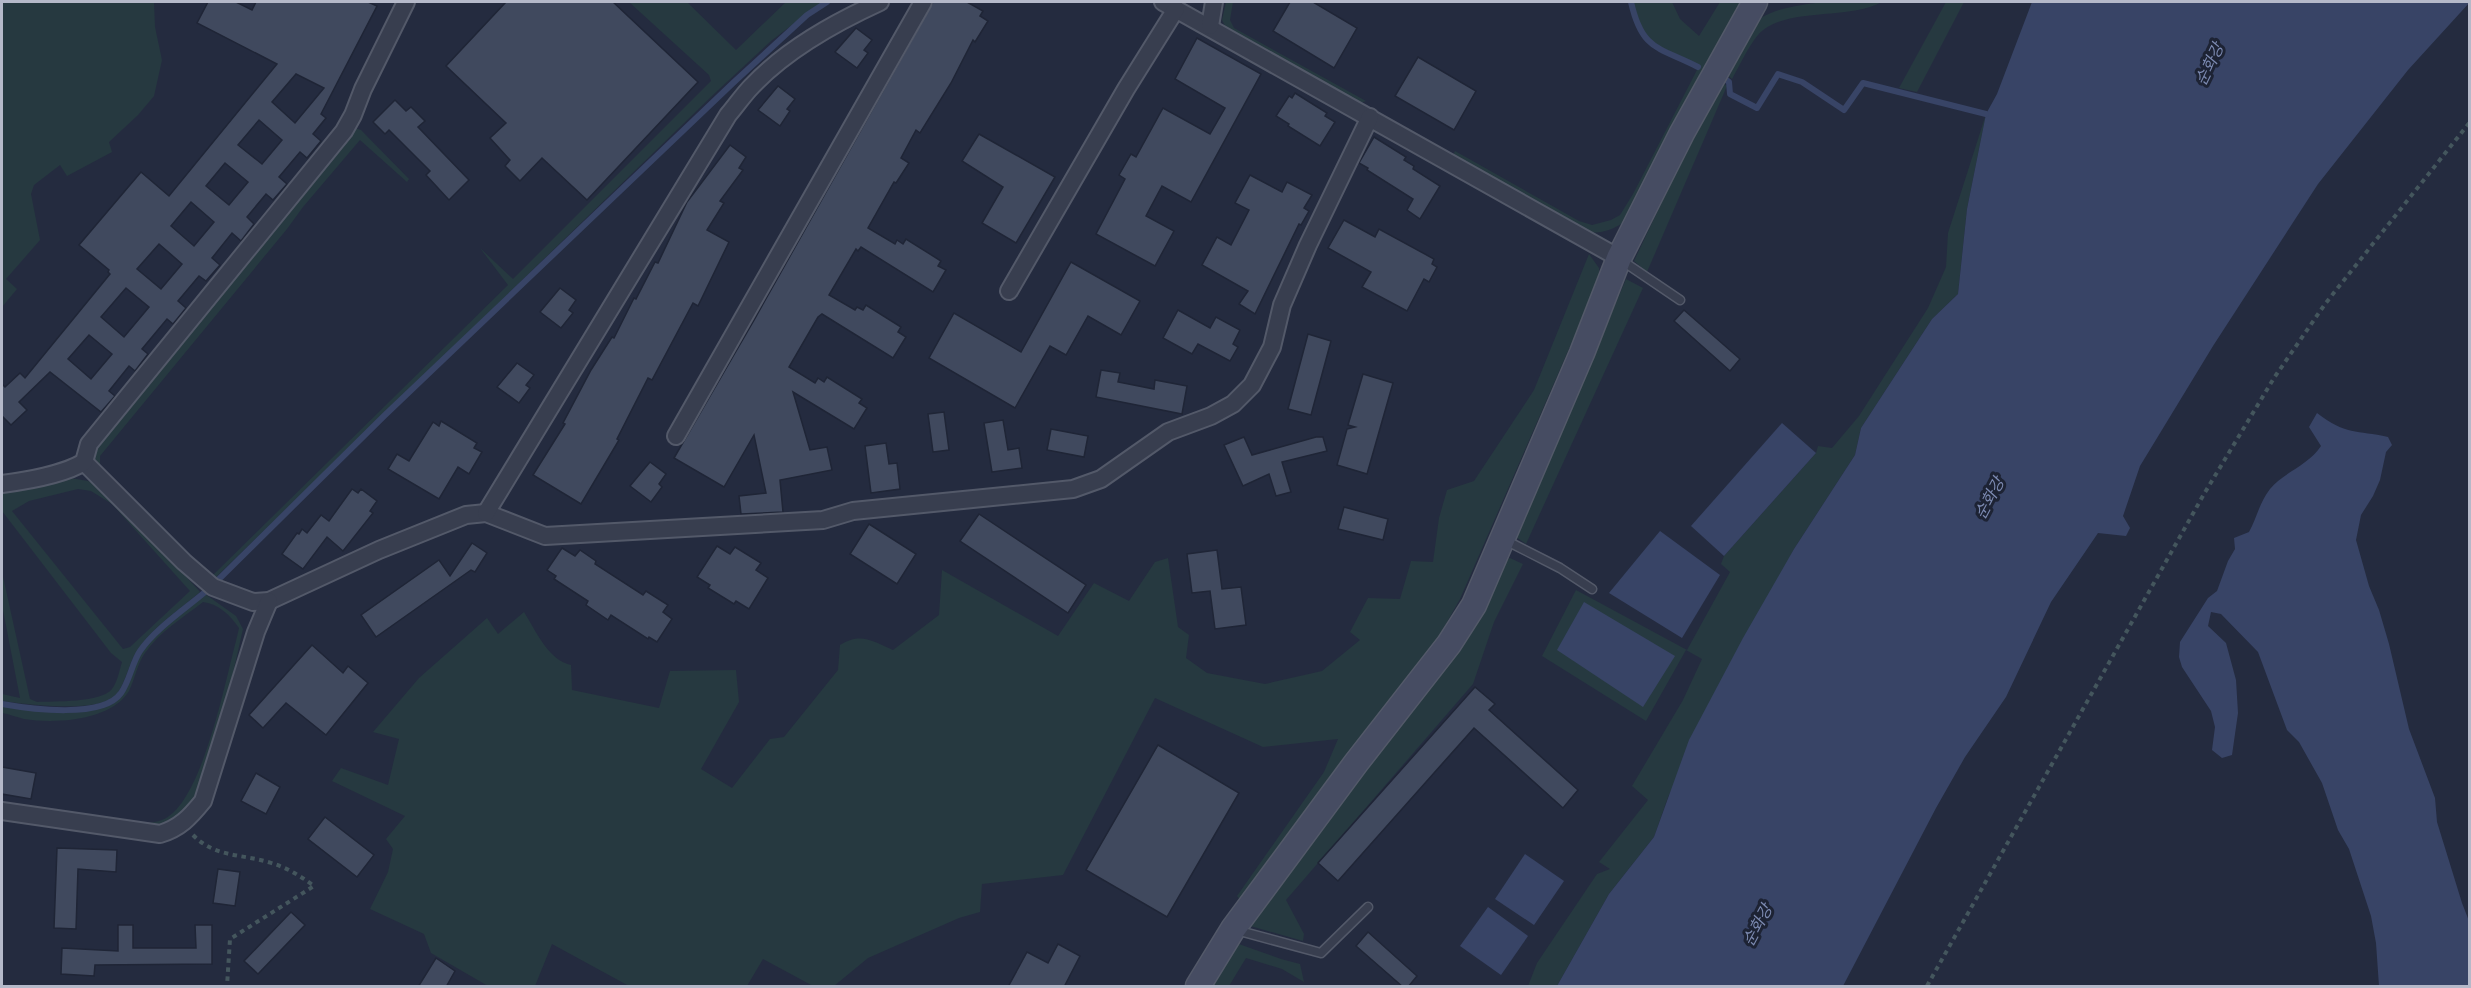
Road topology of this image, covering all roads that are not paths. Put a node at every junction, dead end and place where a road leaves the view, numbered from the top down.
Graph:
1 (406, 2) edge
2 (880, 2) edge
3 (923, 2) edge
4 (1214, 2) edge
5 (1756, 2) edge
6 (1170, 5) edge
7 (1210, 26) junction
8 (1370, 117) junction
9 (1619, 258) junction
10 (1009, 291) dead end
11 (1680, 300) dead end
12 (676, 436) dead end
13 (84, 462) junction
14 (2, 484) edge
15 (486, 513) junction
16 (1503, 539) junction
17 (1592, 589) dead end
18 (269, 601) junction
19 (2, 812) edge
20 (1368, 908) dead end
21 (1233, 929) junction
22 (1198, 987) edge

1 - 13 street
2 - 15 street
3 - 12 street
4 - 7 street
5 - 9 street
6 - 7 street
6 - 10 street
7 - 8 street
8 - 9 street
8 - 15 street
9 - 11 lane
9 - 16 street
13 - 14 street
13 - 18 street
15 - 18 street
16 - 17 lane
16 - 21 street
18 - 19 street
20 - 21 lane
21 - 22 street

